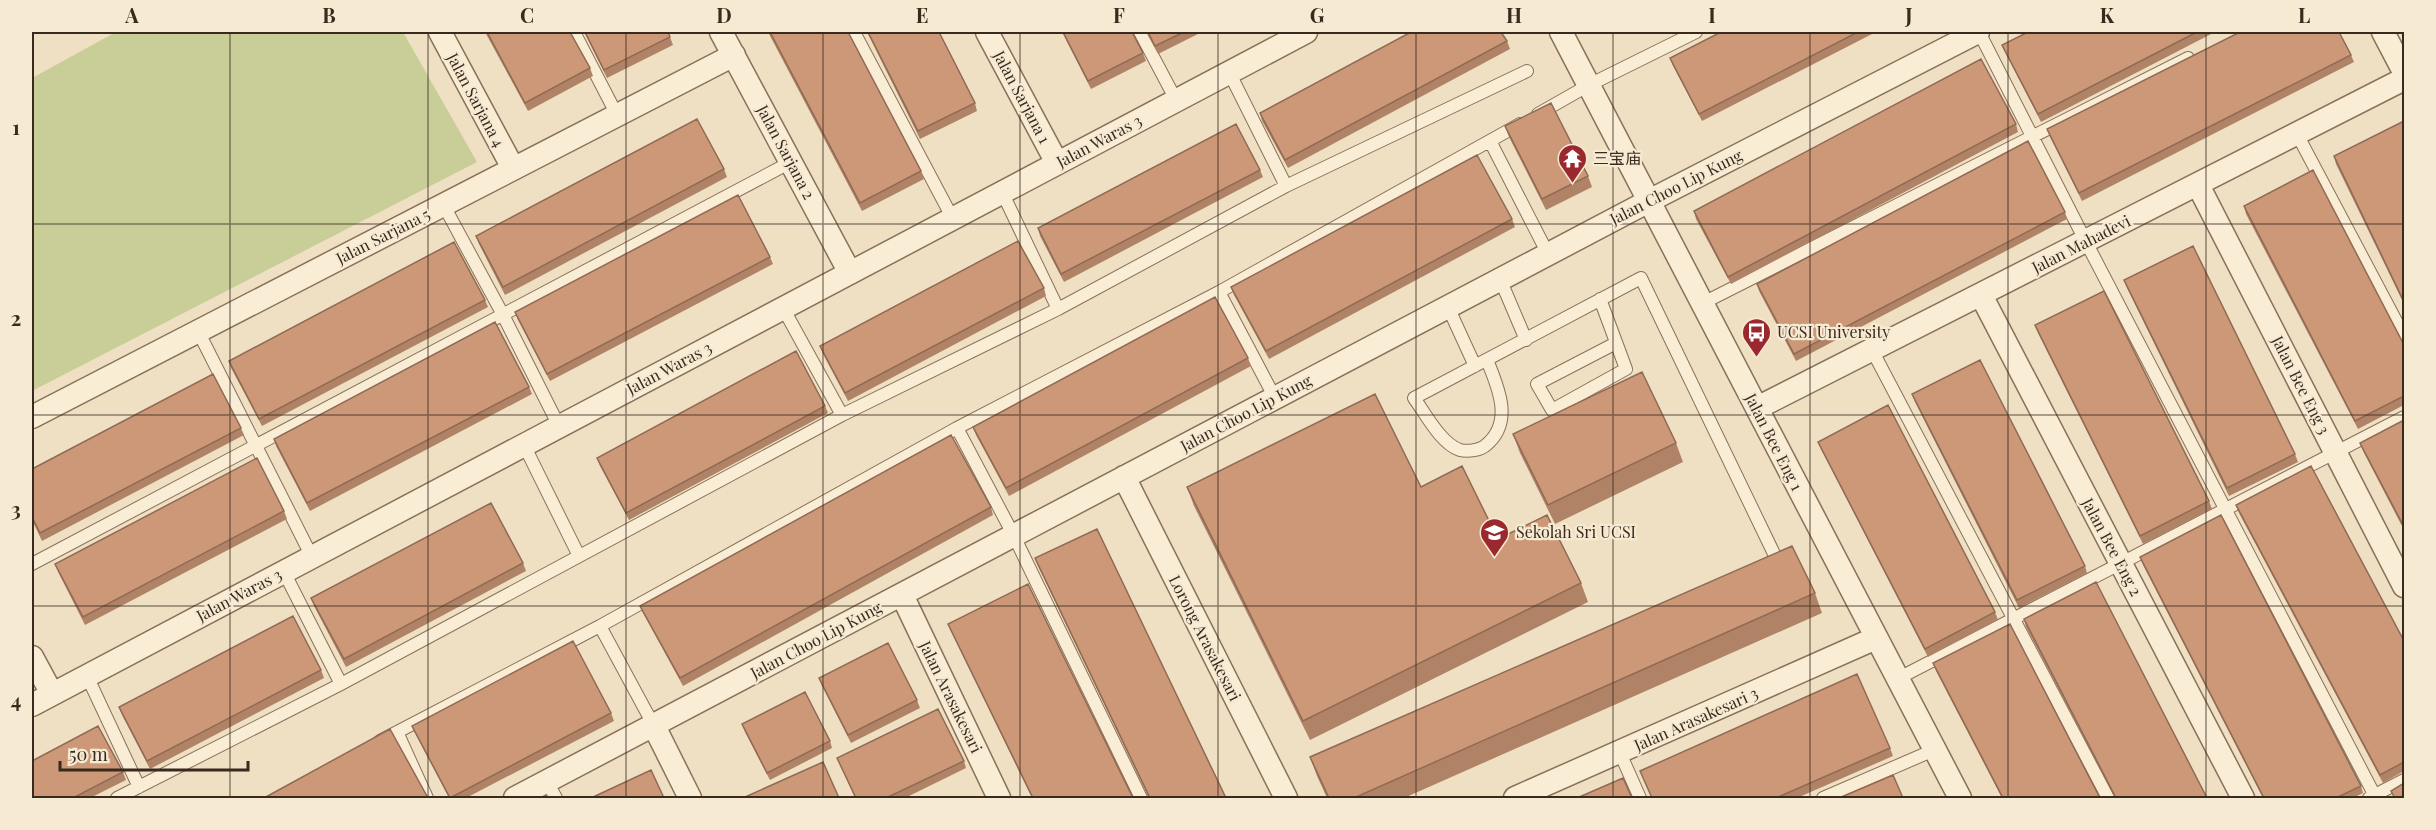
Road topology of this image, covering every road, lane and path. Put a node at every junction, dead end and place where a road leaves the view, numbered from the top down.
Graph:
1 (440, 32) edge
2 (573, 32) edge
3 (721, 32) edge
4 (854, 32) edge
5 (987, 32) edge
6 (1140, 32) edge
7 (1306, 32) edge
8 (1561, 32) edge
9 (1696, 32) edge
10 (1979, 32) edge
11 (2383, 32) edge
12 (1276, 39) edge
13 (2199, 52) edge
14 (734, 55) junction
15 (1527, 71) dead end
16 (1228, 72) junction
17 (2404, 72) edge
18 (2404, 80) edge
19 (1589, 85) junction
20 (1176, 100) junction
21 (617, 115) junction
22 (2297, 134) junction
23 (2032, 136) junction
24 (1490, 141) junction
25 (790, 162) junction
26 (1057, 163) junction
27 (513, 168) junction
28 (2198, 185) junction
29 (1286, 186) junction
30 (1002, 192) junction
31 (1649, 201) junction
32 (443, 204) junction
33 (953, 219) junction
34 (2086, 242) junction
35 (1548, 254) junction
36 (850, 273) junction
37 (1500, 279) junction
38 (1219, 292) junction
39 (1981, 295) junction
40 (1600, 299) junction
41 (1703, 303) junction
42 (1448, 307) junction
43 (783, 308) junction
44 (1058, 309) junction
45 (502, 313) junction
46 (198, 331) junction
47 (2404, 336) edge
48 (1526, 340) junction
49 (1616, 343) junction
50 (1872, 350) junction
51 (1487, 360) junction
52 (1475, 366) junction
53 (1275, 398) junction
54 (1757, 408) junction
55 (842, 415) junction
56 (32, 417) edge
57 (2404, 417) edge
58 (559, 426) junction
59 (957, 428) junction
60 (524, 445) junction
61 (255, 447) junction
62 (2336, 453) junction
63 (1124, 477) junction
64 (2225, 510) junction
65 (1014, 536) junction
66 (579, 556) junction
67 (312, 557) junction
68 (2121, 563) junction
69 (32, 564) edge
70 (1756, 569) edge
71 (284, 572) junction
72 (2404, 586) edge
73 (902, 595) junction
74 (2013, 619) junction
75 (600, 626) junction
76 (1876, 638) junction
77 (32, 657) edge
78 (87, 676) junction
79 (1898, 679) junction
80 (340, 684) junction
81 (52, 694) junction
82 (32, 705) edge
83 (654, 726) junction
84 (397, 732) junction
85 (365, 749) edge
86 (1934, 750) junction
87 (1620, 753) junction
88 (2404, 780) edge
89 (139, 787) junction
90 (551, 790) edge
91 (117, 798) edge
92 (428, 798) edge
93 (515, 798) edge
94 (690, 798) edge
95 (999, 798) edge
96 (1142, 798) edge
97 (1286, 798) edge
98 (1515, 798) edge
99 (1640, 798) edge
100 (1823, 798) edge
101 (1960, 798) edge
102 (2108, 798) edge
103 (2243, 798) edge
104 (2373, 798) edge

1 - 27 street, Jalan Sarjana 4
2 - 21 lane
3 - 14 street, Jalan Sarjana 2
4 - 33 lane
5 - 26 street, Jalan Sarjana 1
6 - 20 lane
7 - 12 street, Jalan Waras 3
8 - 19 street, Jalan Bee Eng 1
9 - 19 lane
10 - 23 lane
10 - 31 street, Jalan Choo Lip Kung
11 - 17 street
12 - 16 street, Jalan Waras 3
13 - 23 lane
14 - 21 street, Jalan Sarjana 5
14 - 25 street, Jalan Sarjana 2
15 - 29 lane
16 - 20 street, Jalan Waras 3
16 - 29 lane
18 - 22 street, Jalan Mahadevi
19 - 24 lane
19 - 31 street, Jalan Bee Eng 1
20 - 26 street, Jalan Waras 3
21 - 27 street, Jalan Sarjana 5
22 - 28 street, Jalan Mahadevi
22 - 47 lane
23 - 34 lane
23 - 41 lane
24 - 35 lane
24 - 38 lane
25 - 36 street, Jalan Sarjana 2
25 - 45 lane
26 - 30 street, Jalan Waras 3
27 - 32 street, Jalan Sarjana 5
28 - 34 street, Jalan Mahadevi
28 - 62 street, Jalan Bee Eng 3
29 - 44 lane
30 - 33 street, Jalan Waras 3
30 - 44 lane
31 - 35 street, Jalan Choo Lip Kung
31 - 41 street, Jalan Bee Eng 1
32 - 45 lane
32 - 46 street, Jalan Sarjana 5
33 - 36 street, Jalan Waras 3
34 - 39 street, Jalan Mahadevi
34 - 64 lane
35 - 37 street, Jalan Choo Lip Kung
36 - 43 street, Jalan Waras 3
37 - 42 street, Jalan Choo Lip Kung
37 - 48 lane
38 - 53 lane
38 - 59 lane
39 - 50 street, Jalan Mahadevi
39 - 68 street, Jalan Bee Eng 2
40 - 48 lane
40 - 49 lane
40 - 70 lane
41 - 54 street, Jalan Bee Eng 1
42 - 52 lane
42 - 53 street, Jalan Choo Lip Kung
43 - 55 lane
43 - 58 street, Jalan Waras 3
44 - 55 lane
45 - 58 lane
45 - 61 lane
46 - 56 street, Jalan Sarjana 5
46 - 61 lane
48 - 51 lane
49 - 49 lane
50 - 54 street, Jalan Mahadevi
50 - 74 lane
51 - 52 lane
51 - 52 lane
53 - 63 street, Jalan Choo Lip Kung
54 - 76 street, Jalan Bee Eng 1
55 - 66 lane
57 - 62 lane
58 - 60 street, Jalan Waras 3
59 - 65 lane
59 - 75 lane
60 - 66 lane
60 - 67 street, Jalan Waras 3
61 - 67 lane
61 - 69 lane
62 - 64 lane
62 - 72 street, Jalan Bee Eng 3
63 - 65 street, Jalan Choo Lip Kung
63 - 97 street, Lorong Arasakesari
64 - 68 lane
64 - 104 lane
65 - 73 street, Jalan Choo Lip Kung
65 - 96 lane
66 - 80 lane
67 - 71 street, Jalan Waras 3
68 - 74 lane
68 - 103 street, Jalan Bee Eng 2
71 - 78 street, Jalan Waras 3
71 - 80 lane
73 - 83 street, Jalan Choo Lip Kung
73 - 95 street, Jalan Arasakesari
74 - 79 lane
74 - 102 lane
75 - 83 lane
75 - 84 lane
76 - 79 street, Jalan Bee Eng 1
76 - 87 street, Jalan Arasakesari 3
77 - 81 street
78 - 81 street, Jalan Waras 3
78 - 89 lane
79 - 86 street, Jalan Bee Eng 1
80 - 89 lane
81 - 82 street, Jalan Waras 3
83 - 90 street, Jalan Choo Lip Kung
83 - 94 street
84 - 85 lane
84 - 92 lane
86 - 100 lane
86 - 101 street, Jalan Bee Eng 1
87 - 98 street, Jalan Arasakesari 3
87 - 99 lane
88 - 104 lane
89 - 91 lane
90 - 93 street, Jalan Choo Lip Kung

